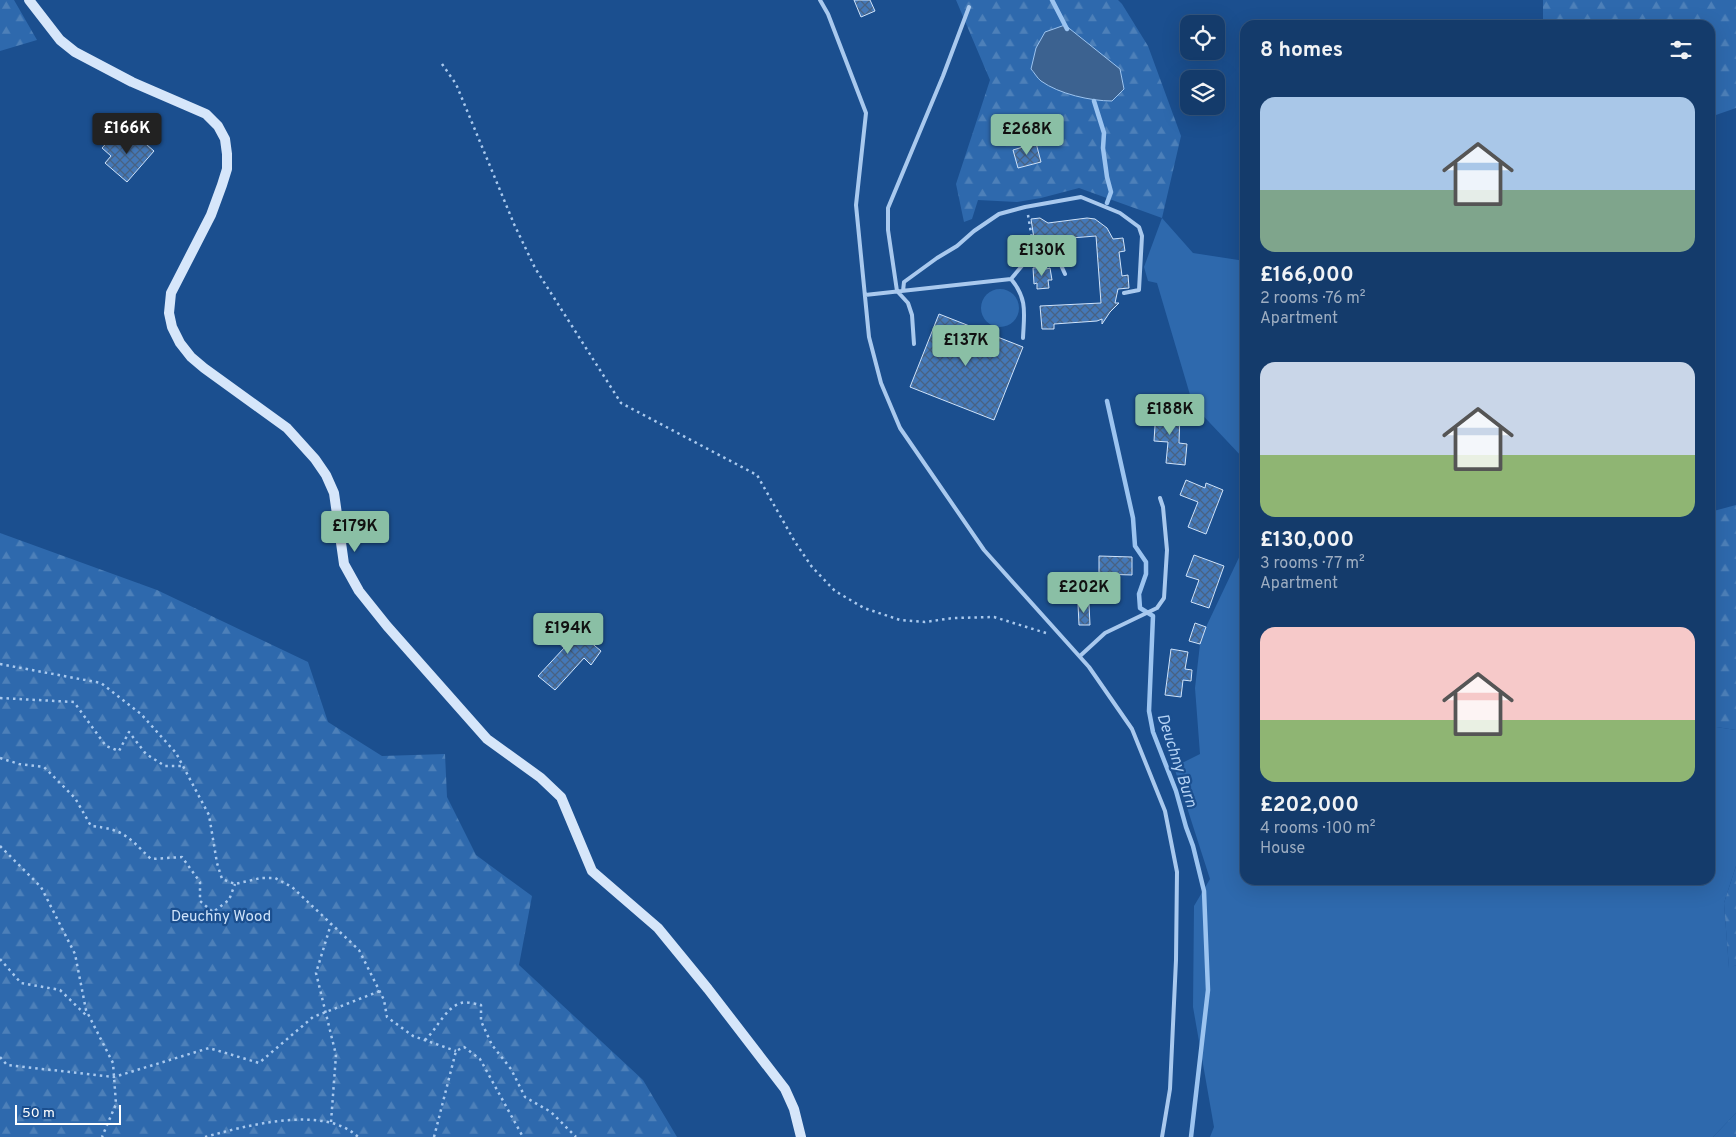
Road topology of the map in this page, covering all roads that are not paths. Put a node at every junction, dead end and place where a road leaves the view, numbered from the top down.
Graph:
1 (29, 0) edge
2 (820, 0) edge
3 (969, 7) dead end
4 (1065, 274) dead end
5 (1011, 279) junction
6 (897, 291) junction
7 (903, 291) junction
8 (1124, 294) dead end
9 (865, 295) junction
10 (1023, 338) dead end
11 (914, 344) dead end
12 (1160, 498) dead end
13 (1080, 656) junction
14 (801, 1137) edge
15 (1162, 1137) edge

1 - 14 street
2 - 9 lane
3 - 6 lane
4 - 5 lane
5 - 7 lane
5 - 10 lane
6 - 7 lane
6 - 9 lane
6 - 11 lane
7 - 8 lane
9 - 13 lane
12 - 13 lane
13 - 15 lane

